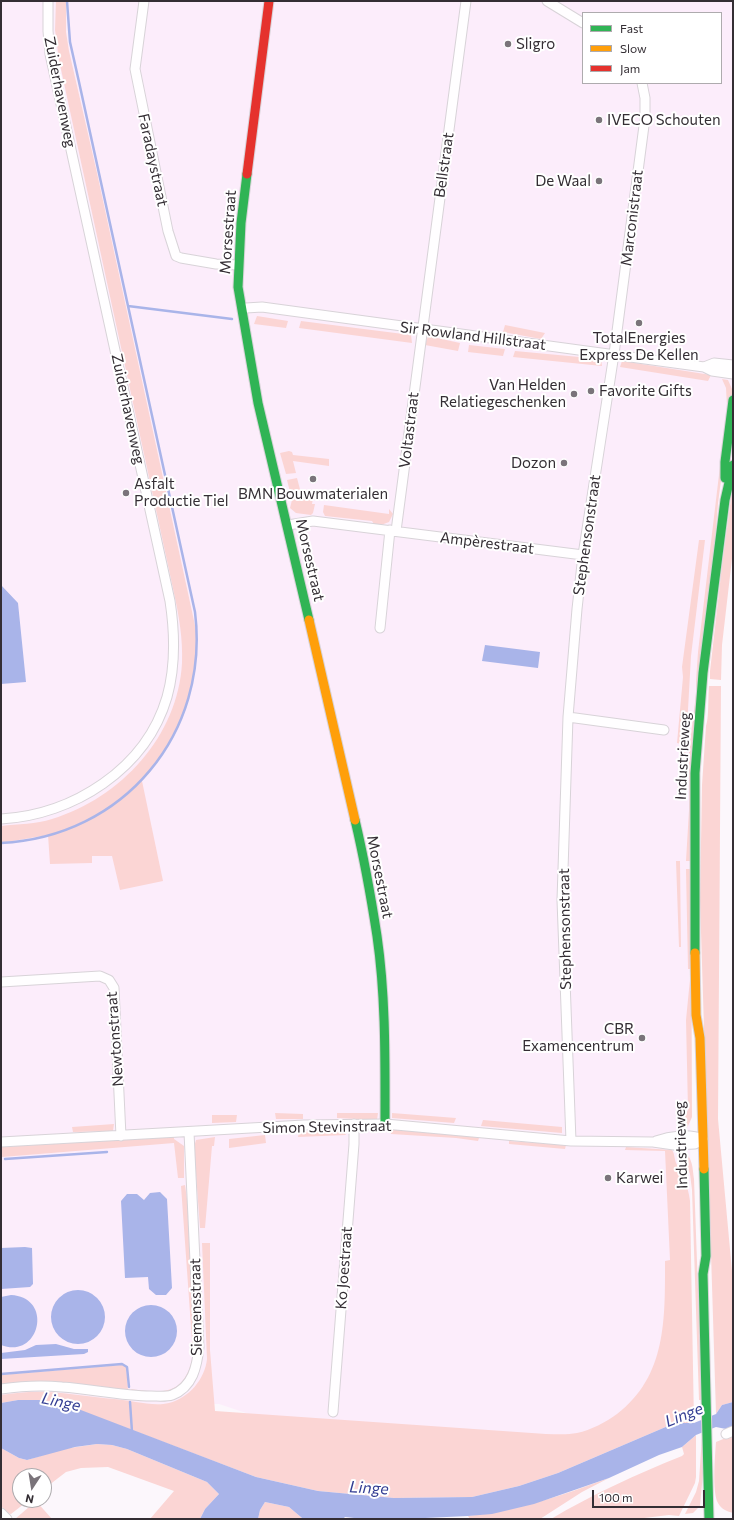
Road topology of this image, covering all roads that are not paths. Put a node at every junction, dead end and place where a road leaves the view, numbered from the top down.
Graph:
1 (48, 1) edge
2 (144, 1) edge
3 (269, 1) edge
4 (466, 1) edge
5 (547, 1) edge
6 (582, 22) edge
7 (642, 84) edge
8 (238, 265) junction
9 (243, 310) junction
10 (422, 329) junction
11 (614, 354) junction
12 (733, 365) edge
13 (704, 367) junction
14 (733, 374) edge
15 (733, 400) edge
16 (733, 465) edge
17 (725, 500) junction
18 (288, 525) junction
19 (393, 531) junction
20 (583, 555) junction
21 (380, 628) dead end
22 (568, 717) junction
23 (664, 730) dead end
24 (1, 819) edge
25 (1, 982) edge
26 (354, 1124) junction
27 (385, 1124) junction
28 (189, 1132) junction
29 (121, 1136) junction
30 (698, 1140) junction
31 (572, 1141) junction
32 (1, 1142) edge
33 (1, 1389) edge
34 (334, 1412) dead end
35 (1, 1513) edge
36 (7, 1519) edge
37 (708, 1519) edge

1 - 24 street, Zuiderhavenweg
2 - 8 street, Faradaystraat
3 - 8 main road, Morsestraat
4 - 10 street, Bellstraat
5 - 6 street
7 - 11 street, Marconistraat
8 - 9 main road, Morsestraat
9 - 10 street, Sir Rowland Hillstraat
9 - 18 main road, Morsestraat
10 - 11 street, Sir Rowland Hillstraat
10 - 19 street, Voltastraat
11 - 13 street, Sir Rowland Hillstraat
11 - 20 street, Stephensonstraat
12 - 13 street, Sir Rowland Hillstraat
13 - 14 street, Sir Rowland Hillstraat
15 - 17 main road, Industrieweg
16 - 17 main road, Industrieweg
17 - 30 main road, Industrieweg
18 - 19 street, Ampèrestraat
18 - 27 main road, Morsestraat
19 - 20 street, Ampèrestraat
19 - 21 street
20 - 22 street, Stephensonstraat
22 - 23 street
22 - 31 street, Stephensonstraat
25 - 29 street, Newtonstraat
26 - 27 street, Simon Stevinstraat
26 - 28 street, Simon Stevinstraat
26 - 34 street, Ko Joestraat
27 - 31 street, Simon Stevinstraat
28 - 29 street, Simon Stevinstraat
28 - 33 street, Siemensstraat
29 - 32 street, Simon Stevinstraat
30 - 31 street, Simon Stevinstraat
30 - 37 main road, Industrieweg
35 - 36 street

